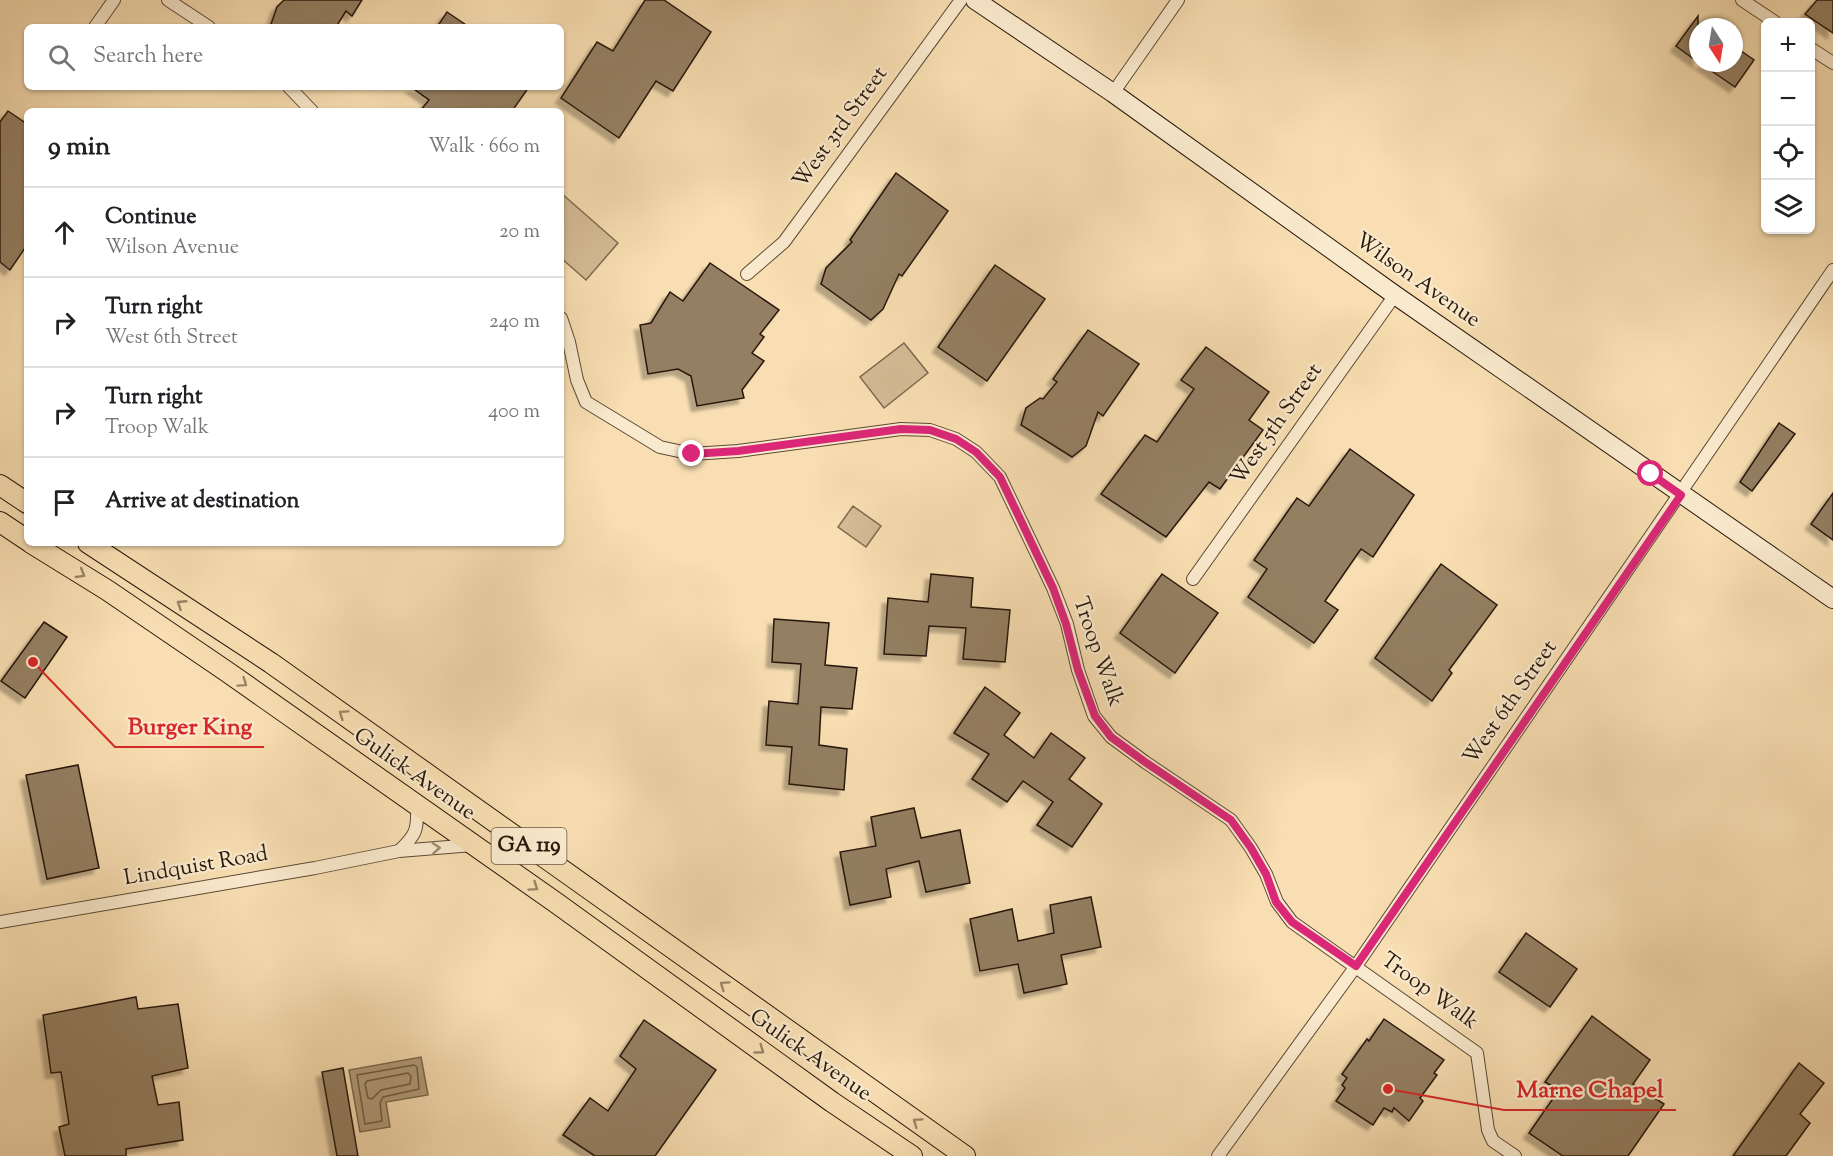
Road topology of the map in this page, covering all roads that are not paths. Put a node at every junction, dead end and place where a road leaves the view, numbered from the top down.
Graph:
1 (114, 0) edge
2 (168, 0) edge
3 (961, 0) edge
4 (975, 0) edge
5 (1178, 0) edge
6 (1742, 0) edge
7 (1768, 18) edge
8 (97, 24) edge
9 (204, 24) edge
10 (1815, 51) edge
11 (1833, 63) edge
12 (292, 90) edge
13 (1113, 93) junction
14 (309, 108) edge
15 (1833, 270) edge
16 (747, 274) dead end
17 (1395, 295) junction
18 (564, 327) edge
19 (0, 485) edge
20 (1681, 495) junction
21 (24, 501) edge
22 (0, 522) edge
23 (24, 538) edge
24 (36, 546) edge
25 (93, 546) edge
26 (1193, 579) dead end
27 (1833, 599) edge
28 (417, 806) junction
29 (473, 845) junction
30 (399, 851) junction
31 (0, 922) edge
32 (1356, 966) junction
33 (912, 1156) edge
34 (965, 1156) edge
35 (1218, 1156) edge
36 (1515, 1156) edge

1 - 8 street
2 - 9 street
3 - 16 street, West 3rd Street
4 - 13 street, Wilson Avenue
5 - 13 street
6 - 7 street
10 - 11 street
12 - 14 street
13 - 17 street, Wilson Avenue
15 - 20 street, West 6th Street
17 - 20 street, Wilson Avenue
17 - 26 street, West 5th Street
18 - 32 street, Troop Walk
19 - 21 main road
20 - 27 street, Wilson Avenue
20 - 32 street, West 6th Street
22 - 23 main road
24 -> 28 main road, Gulick Avenue / GA 119
34 -> 25 main road, Gulick Avenue / GA 119
28 - 29 main road, Gulick Avenue / GA 119
28 - 30 street
30 -> 29 street, Lindquist Road
29 -> 33 main road, Gulick Avenue / GA 119
30 - 31 street, Lindquist Road
32 - 35 street, West 6th Street
32 - 36 street, Troop Walk

